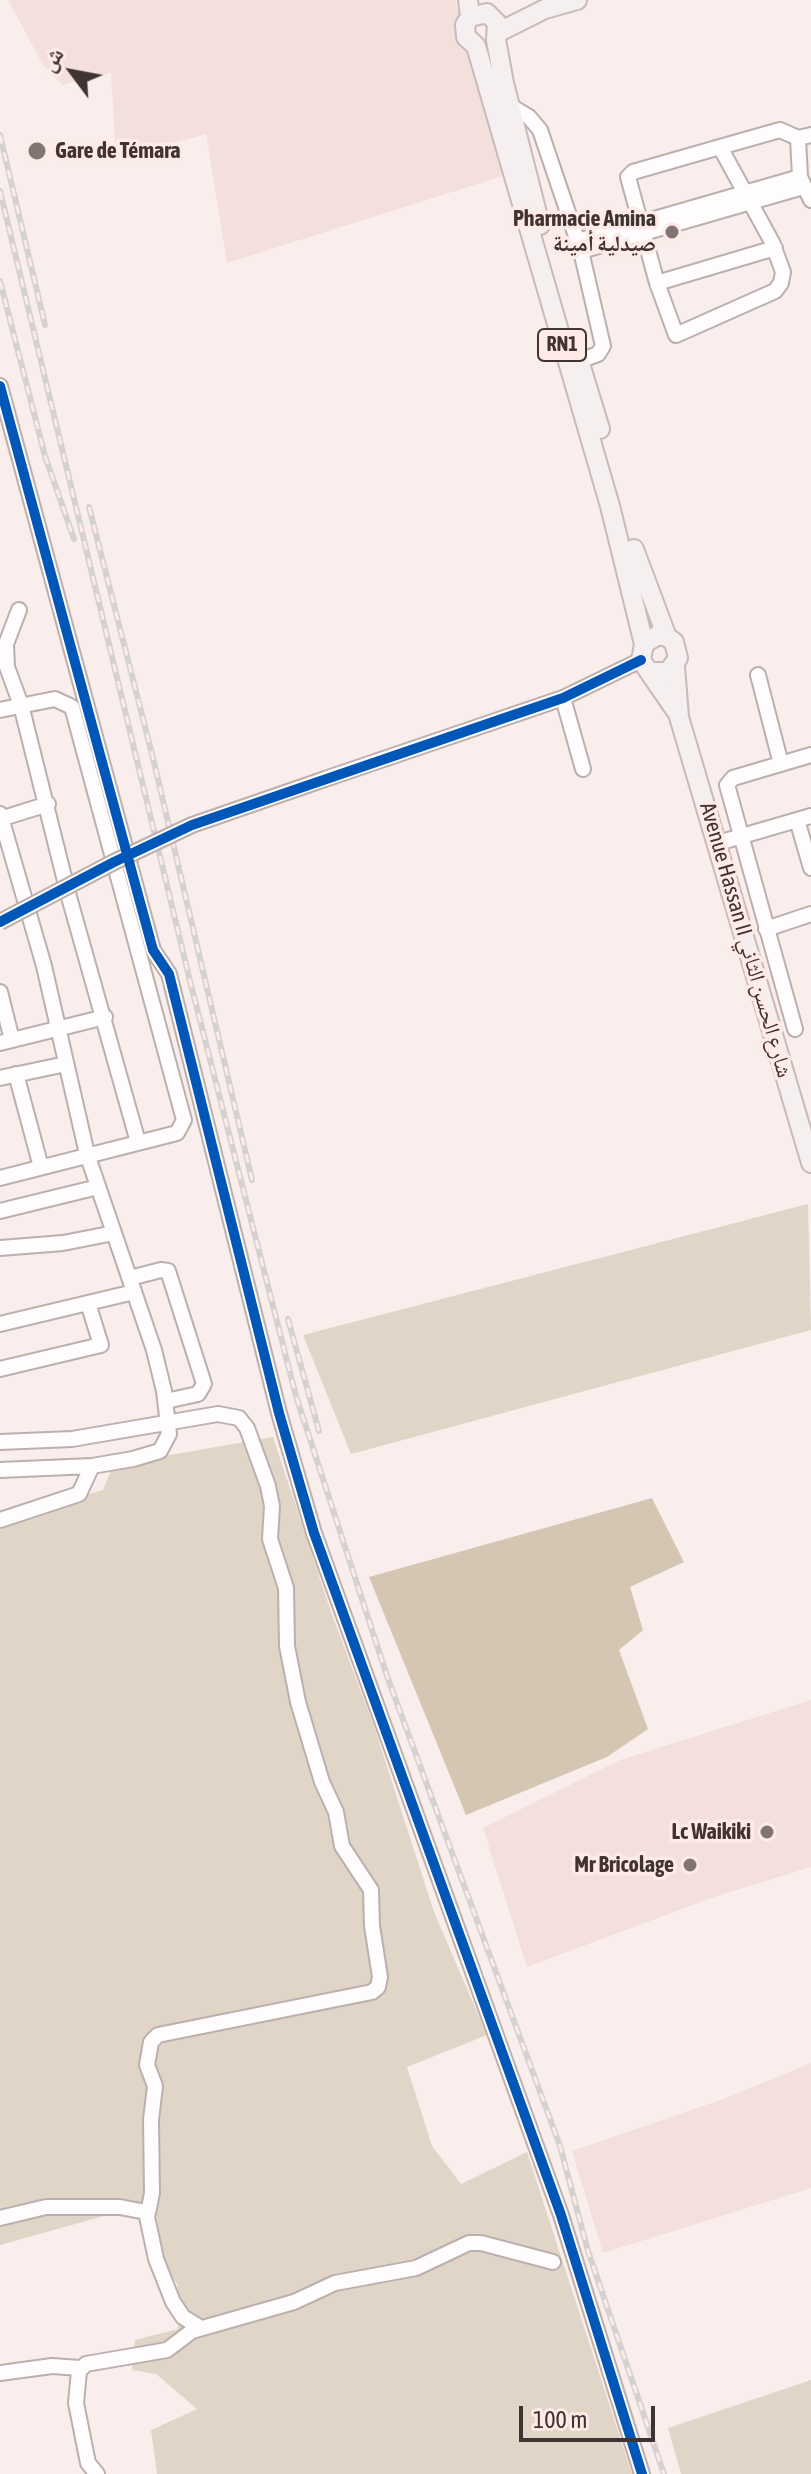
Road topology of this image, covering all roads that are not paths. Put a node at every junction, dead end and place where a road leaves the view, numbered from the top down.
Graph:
1 (577, 0) edge
2 (547, 6) edge
3 (484, 17) edge
4 (476, 46) junction
5 (509, 105) junction
6 (805, 136) edge
7 (720, 147) junction
8 (802, 182) junction
9 (749, 198) junction
10 (811, 200) edge
11 (640, 229) junction
12 (579, 246) junction
13 (775, 248) junction
14 (657, 283) junction
15 (579, 361) junction
16 (0, 386) edge
17 (19, 610) dead end
18 (667, 637) junction
19 (645, 659) junction
20 (675, 666) junction
21 (758, 675) dead end
22 (563, 698) junction
23 (21, 705) junction
24 (0, 710) edge
25 (679, 717) junction
26 (811, 755) edge
27 (781, 764) junction
28 (583, 769) dead end
29 (48, 804) junction
30 (0, 818) edge
31 (804, 818) edge
32 (740, 836) junction
33 (718, 843) junction
34 (811, 868) edge
35 (811, 914) edge
36 (0, 922) edge
37 (768, 935) junction
38 (749, 947) junction
39 (0, 992) edge
40 (105, 1017) junction
41 (59, 1028) junction
42 (795, 1029) dead end
43 (6, 1042) edge
44 (66, 1064) junction
45 (16, 1074) junction
46 (0, 1078) edge
47 (138, 1142) junction
48 (87, 1154) junction
49 (811, 1163) edge
50 (41, 1167) junction
51 (0, 1178) edge
52 (98, 1187) junction
53 (0, 1211) edge
54 (114, 1233) junction
55 (0, 1248) edge
56 (132, 1285) junction
57 (88, 1303) junction
58 (0, 1324) edge
59 (0, 1369) edge
60 (166, 1401) junction
61 (169, 1424) junction
62 (0, 1442) edge
63 (92, 1466) junction
64 (0, 1470) edge
65 (0, 1520) edge
66 (148, 2213) junction
67 (0, 2218) edge
68 (553, 2262) dead end
69 (201, 2328) junction
70 (80, 2368) junction
71 (0, 2373) edge
72 (97, 2474) edge
73 (642, 2474) edge

1 - 2 main road
2 - 3 main road
3 - 4 main road
3 - 4 main road, Avenue Hassan II شارع الحسن الثاني / RN1
3 - 5 main road, RN1
4 - 19 main road, Avenue Hassan II شارع الحسن الثاني / RN1
5 - 12 street
5 - 15 main road, RN1
6 - 7 street
6 - 8 street
7 - 9 street
7 - 11 street
8 - 9 street
8 - 10 street
9 - 11 street
9 - 13 street
11 - 12 street
11 - 14 street
12 - 15 street
13 - 14 street
13 - 14 street
15 - 18 main road, RN1
16 - 73 street
17 - 23 street
18 - 19 main road
18 - 20 main road, RN1
19 - 20 main road
19 - 22 street
19 - 25 main road, Avenue Hassan II شارع الحسن الثاني / RN1
20 - 25 main road, Avenue Hassan II شارع الحسن الثاني / RN1
21 - 27 street
22 - 28 street
22 - 36 street, bridge
23 - 24 street
23 - 29 street
23 - 47 street
25 - 33 main road, Avenue Hassan II شارع الحسن الثاني / RN1
26 - 27 street
27 - 32 street
29 - 30 street
29 - 40 street
30 - 41 street
31 - 32 street
31 - 34 street
32 - 33 street
32 - 37 street
33 - 38 main road, Avenue Hassan II شارع الحسن الثاني / RN1
35 - 37 street
37 - 38 street
37 - 42 street
38 - 49 main road, Avenue Hassan II شارع الحسن الثاني / RN1
39 - 43 street
40 - 41 street
40 - 47 street
41 - 43 street
41 - 44 street
44 - 45 street
44 - 48 street
45 - 46 street
45 - 50 street
47 - 48 street
48 - 50 street
48 - 52 street
50 - 51 street
52 - 53 street
52 - 54 street
54 - 55 street
54 - 56 street
56 - 57 street
56 - 60 street
56 - 60 street
57 - 58 street
57 - 59 street
60 - 61 street
61 - 62 street
61 - 63 street
61 - 66 street
63 - 64 street
63 - 65 street
66 - 67 street
66 - 69 street
68 - 69 street
69 - 70 street
70 - 71 street
70 - 72 street

